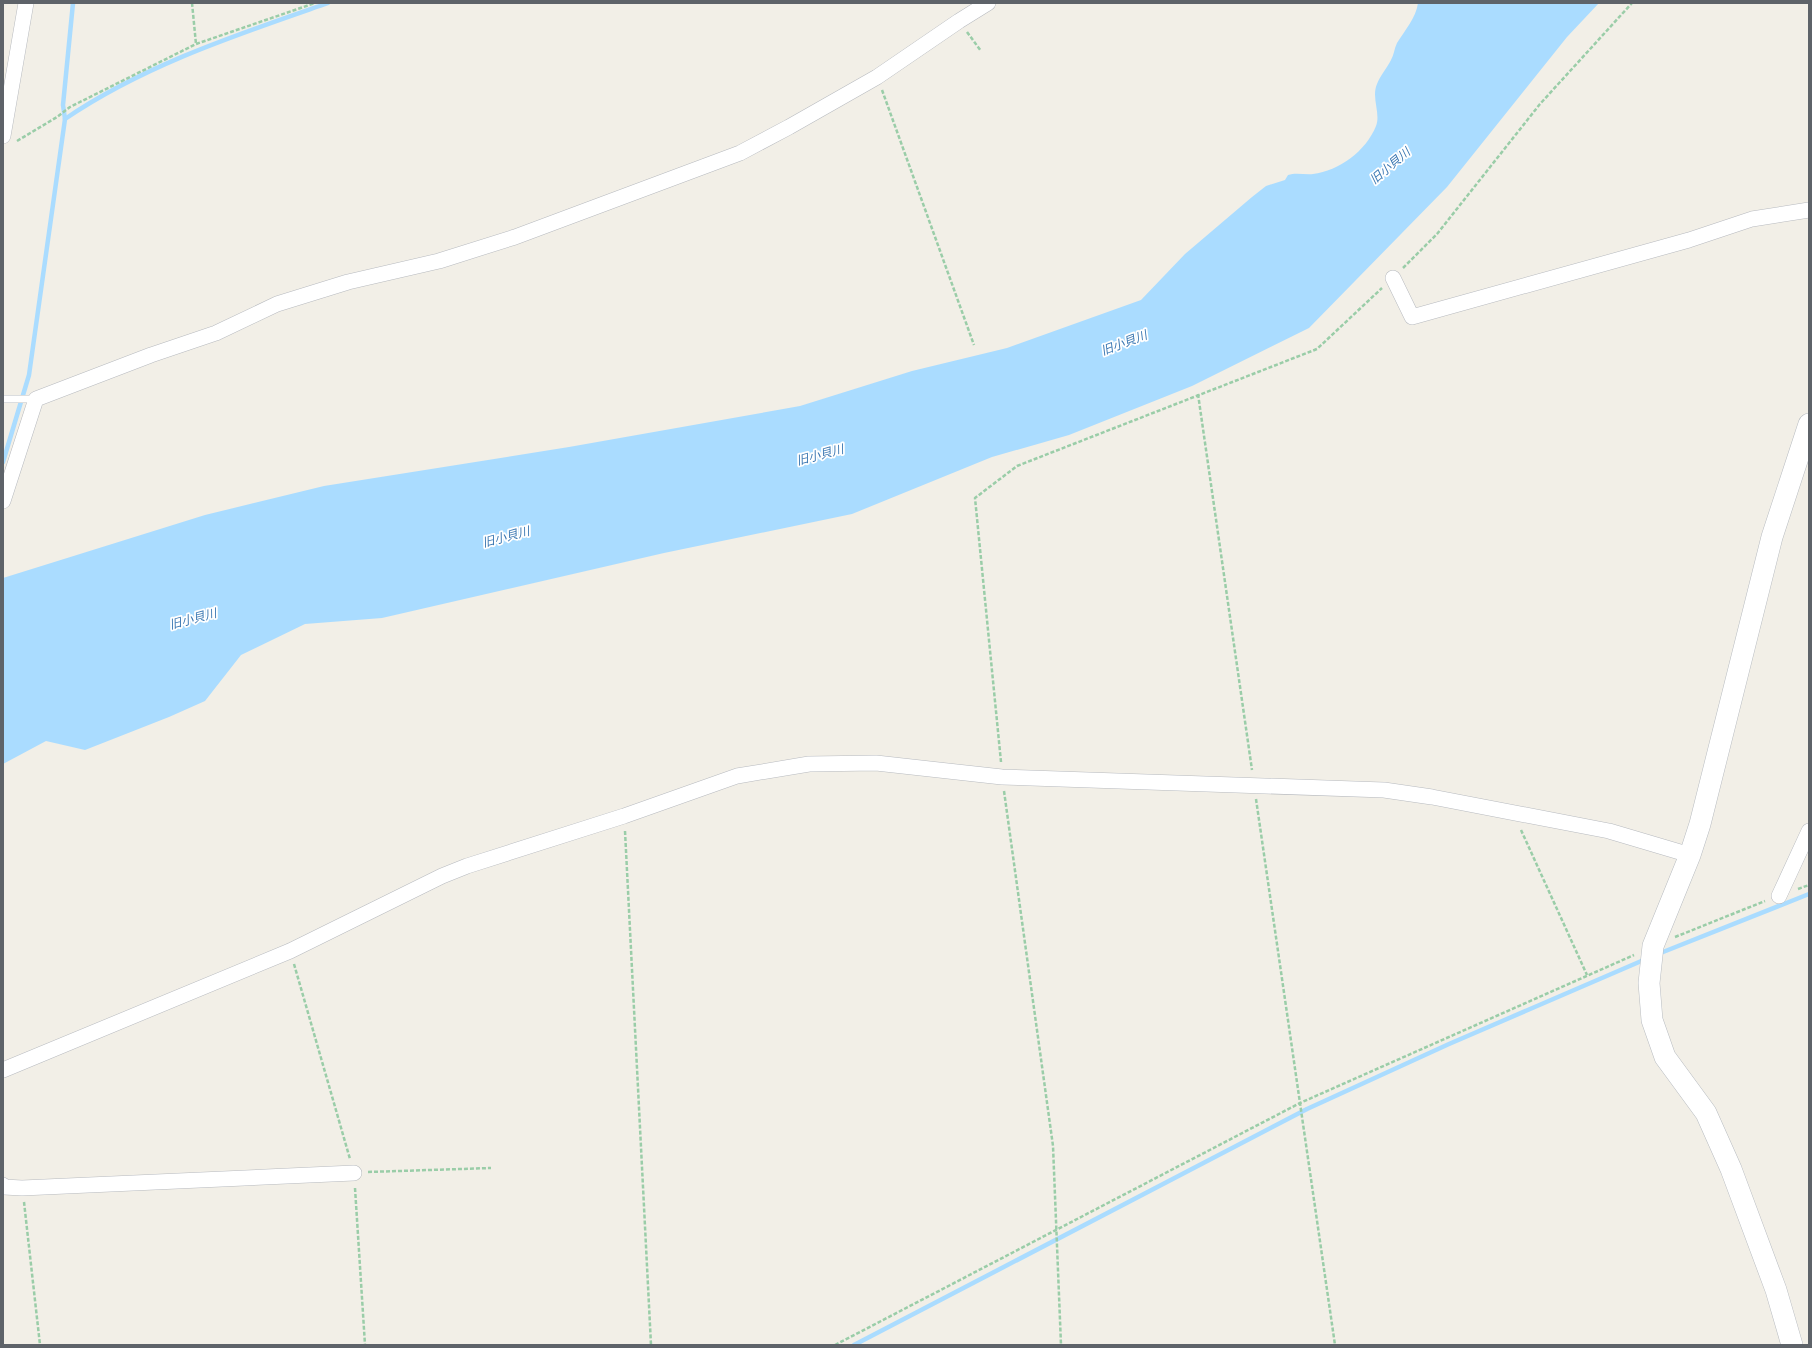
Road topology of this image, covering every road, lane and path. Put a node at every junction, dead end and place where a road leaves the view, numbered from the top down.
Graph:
1 (26, 3) edge
2 (192, 3) edge
3 (315, 3) edge
4 (988, 3) edge
5 (1632, 3) edge
6 (959, 21) junction
7 (196, 44) junction
8 (981, 51) dead end
9 (877, 76) junction
10 (7, 138) edge
11 (1809, 210) edge
12 (1392, 278) junction
13 (974, 345) dead end
14 (1198, 394) junction
15 (3, 399) edge
16 (36, 399) junction
17 (1809, 424) edge
18 (3, 501) edge
19 (1002, 777) junction
20 (1254, 787) junction
21 (1513, 812) junction
22 (624, 816) junction
23 (1809, 831) edge
24 (1690, 854) junction
25 (1809, 885) edge
26 (1779, 896) junction
27 (1653, 946) junction
28 (290, 951) junction
29 (1587, 974) junction
30 (3, 1070) edge
31 (1300, 1103) junction
32 (491, 1168) dead end
33 (354, 1173) junction
34 (3, 1185) edge
35 (22, 1188) junction
36 (1057, 1229) junction
37 (40, 1345) edge
38 (365, 1345) edge
39 (651, 1345) edge
40 (835, 1345) edge
41 (1061, 1345) edge
42 (1335, 1345) edge
43 (1792, 1345) edge

1 - 10 street
2 - 7 path
3 - 7 path
4 - 6 street
5 - 12 path
6 - 8 path
6 - 9 street
7 - 10 path
9 - 13 path
9 - 16 street
11 - 12 street
12 - 14 path
14 - 19 path
14 - 20 path
15 - 16 lane
16 - 18 street
17 - 24 street
19 - 20 street
19 - 22 street
19 - 36 path
20 - 21 street
20 - 31 path
21 - 24 street
21 - 29 path
22 - 28 street
22 - 39 path
23 - 26 street
24 - 27 street
25 - 26 path
26 - 27 path
27 - 29 path
27 - 43 street
28 - 30 street
28 - 33 path
29 - 31 path
31 - 36 path
31 - 42 path
32 - 33 path
33 - 35 street
33 - 38 path
34 - 35 street
35 - 37 path
36 - 40 path
36 - 41 path

